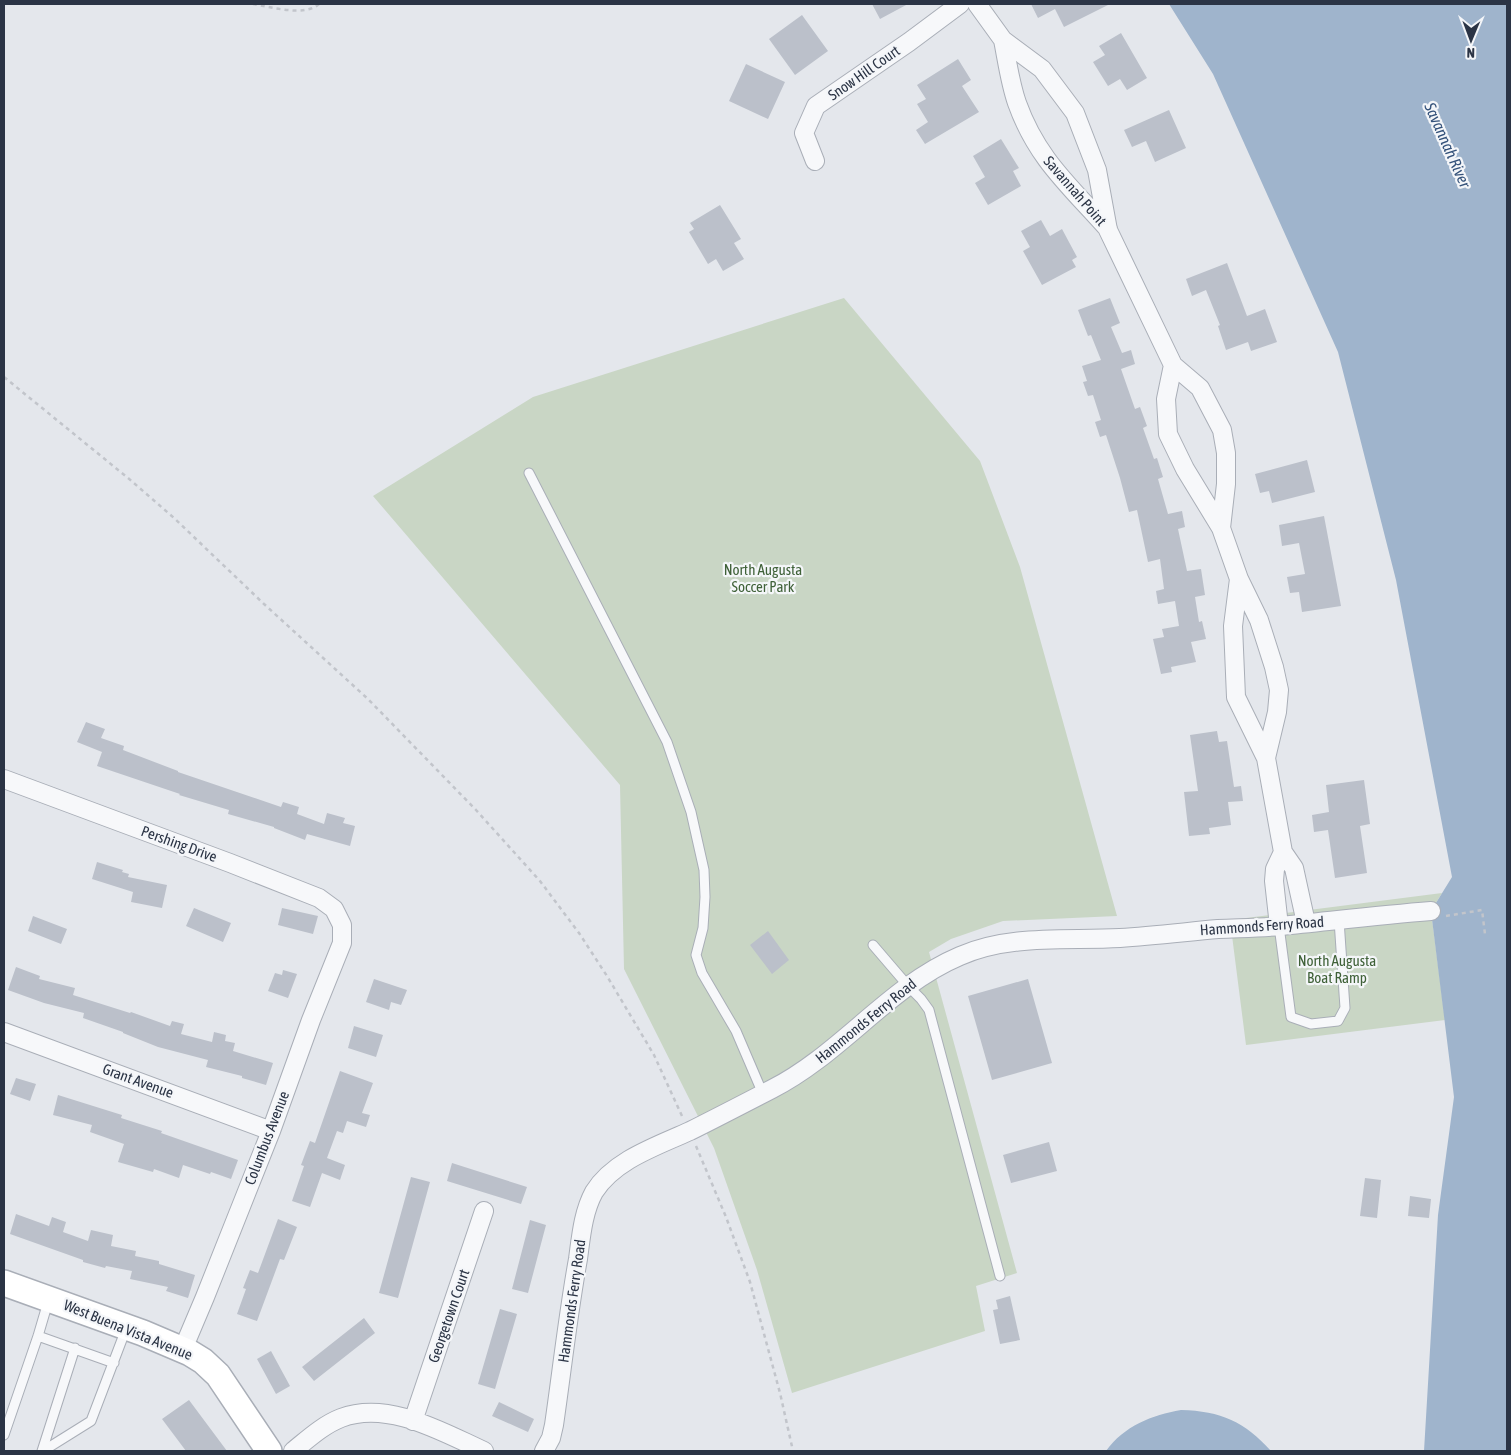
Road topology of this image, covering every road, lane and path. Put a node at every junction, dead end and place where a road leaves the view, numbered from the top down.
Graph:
1 (253, 4) edge
2 (319, 4) edge
3 (960, 4) edge
4 (977, 4) edge
5 (1003, 40) junction
6 (815, 161) dead end
7 (1108, 230) junction
8 (1173, 365) junction
9 (4, 377) edge
10 (529, 473) dead end
11 (1221, 528) junction
12 (1238, 579) junction
13 (1266, 758) junction
14 (4, 778) edge
15 (1283, 852) junction
16 (1437, 914) joint
17 (1339, 920) junction
18 (1306, 923) junction
19 (342, 925) joint
20 (1279, 926) junction
21 (1485, 934) dead end
22 (873, 944) dead end
23 (909, 987) junction
24 (4, 1032) edge
25 (763, 1094) junction
26 (271, 1131) junction
27 (688, 1132) junction
28 (484, 1211) dead end
29 (1000, 1276) dead end
30 (4, 1283) edge
31 (49, 1299) junction
32 (126, 1328) junction
33 (38, 1336) junction
34 (75, 1348) junction
35 (183, 1349) junction
36 (114, 1363) junction
37 (413, 1421) junction
38 (4, 1435) edge
39 (43, 1451) edge
40 (270, 1451) edge
41 (293, 1451) edge
42 (484, 1451) edge
43 (544, 1451) edge
44 (793, 1451) edge

1 - 2 path
3 - 6 street, Snow Hill Court
4 - 5 street, Savannah Point
5 - 7 street, Savannah Point
5 - 7 street, Savannah Point
7 - 8 street, Savannah Point
8 - 11 street, Savannah Point
8 - 11 street, Savannah Point
9 - 27 path
10 - 25 lane
11 - 12 street, Savannah Point
12 - 13 street, Savannah Point
12 - 13 street, Savannah Point
13 - 15 street, Savannah Point
14 - 19 street, Pershing Drive
15 - 18 street, Savannah Point
15 - 20 street
16 - 17 street, Hammonds Ferry Road
16 - 21 path
17 - 18 street, Hammonds Ferry Road
17 - 20 lane
18 - 20 street, Hammonds Ferry Road
19 - 26 street, Columbus Avenue
20 - 23 street, Hammonds Ferry Road
22 - 23 lane
23 - 25 street, Hammonds Ferry Road
23 - 29 lane
24 - 26 street, Grant Avenue
25 - 27 street, Hammonds Ferry Road
26 - 35 street, Columbus Avenue
27 - 43 street, Hammonds Ferry Road
27 - 44 path
28 - 37 street, Georgetown Court
30 - 31 street, West Buena Vista Avenue
31 - 32 street, West Buena Vista Avenue
31 - 33 lane
32 - 35 street, West Buena Vista Avenue
32 - 36 lane
33 - 34 lane
33 - 38 lane
34 - 36 lane
34 - 39 lane
35 - 40 street, West Buena Vista Avenue
36 - 39 lane
37 - 41 street
37 - 42 street

